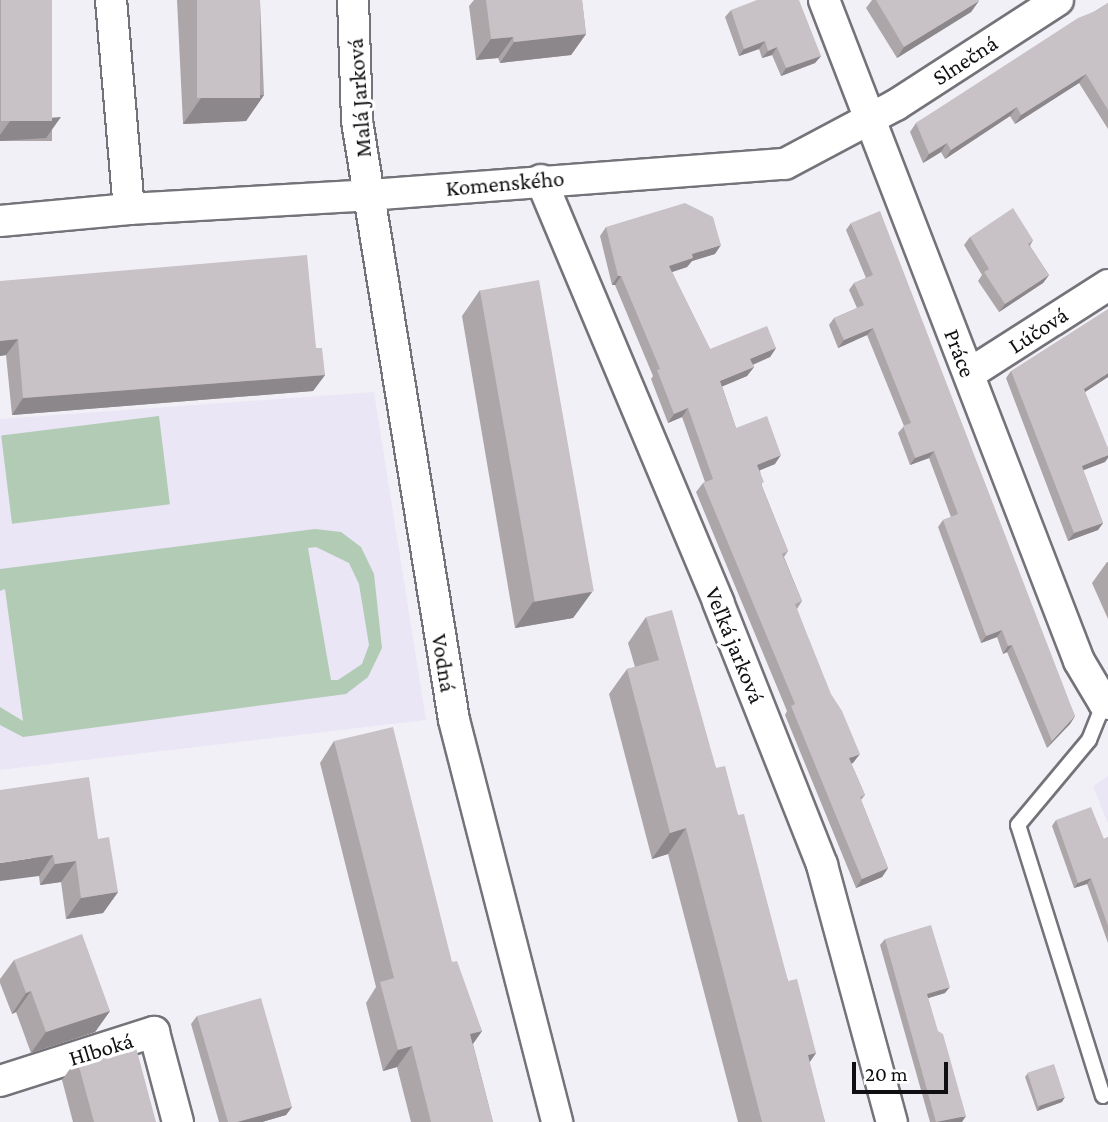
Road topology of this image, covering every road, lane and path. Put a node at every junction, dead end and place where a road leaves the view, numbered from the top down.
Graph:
1 (111, 0) edge
2 (353, 0) edge
3 (824, 0) edge
4 (1058, 0) edge
5 (870, 119) junction
6 (541, 180) junction
7 (369, 195) junction
8 (129, 209) junction
9 (0, 221) edge
10 (1108, 285) edge
11 (969, 374) junction
12 (1106, 705) edge
13 (0, 1081) edge
14 (1103, 1096) dead end
15 (178, 1122) edge
16 (557, 1122) edge
17 (892, 1122) edge

1 - 8 street
2 - 7 street, Malá Jarková
3 - 5 street, Práce
4 - 5 street, Slnečná
5 - 6 street, Komenského
5 - 11 street, Práce
6 - 7 street, Komenského
6 - 17 street, Veľká jarková
7 - 8 street, Komenského
7 - 16 street, Vodná
8 - 9 street, Komenského
10 - 11 street, Lúčová
11 - 12 street, Práce
12 - 14 lane
13 - 15 street, Hlboká

